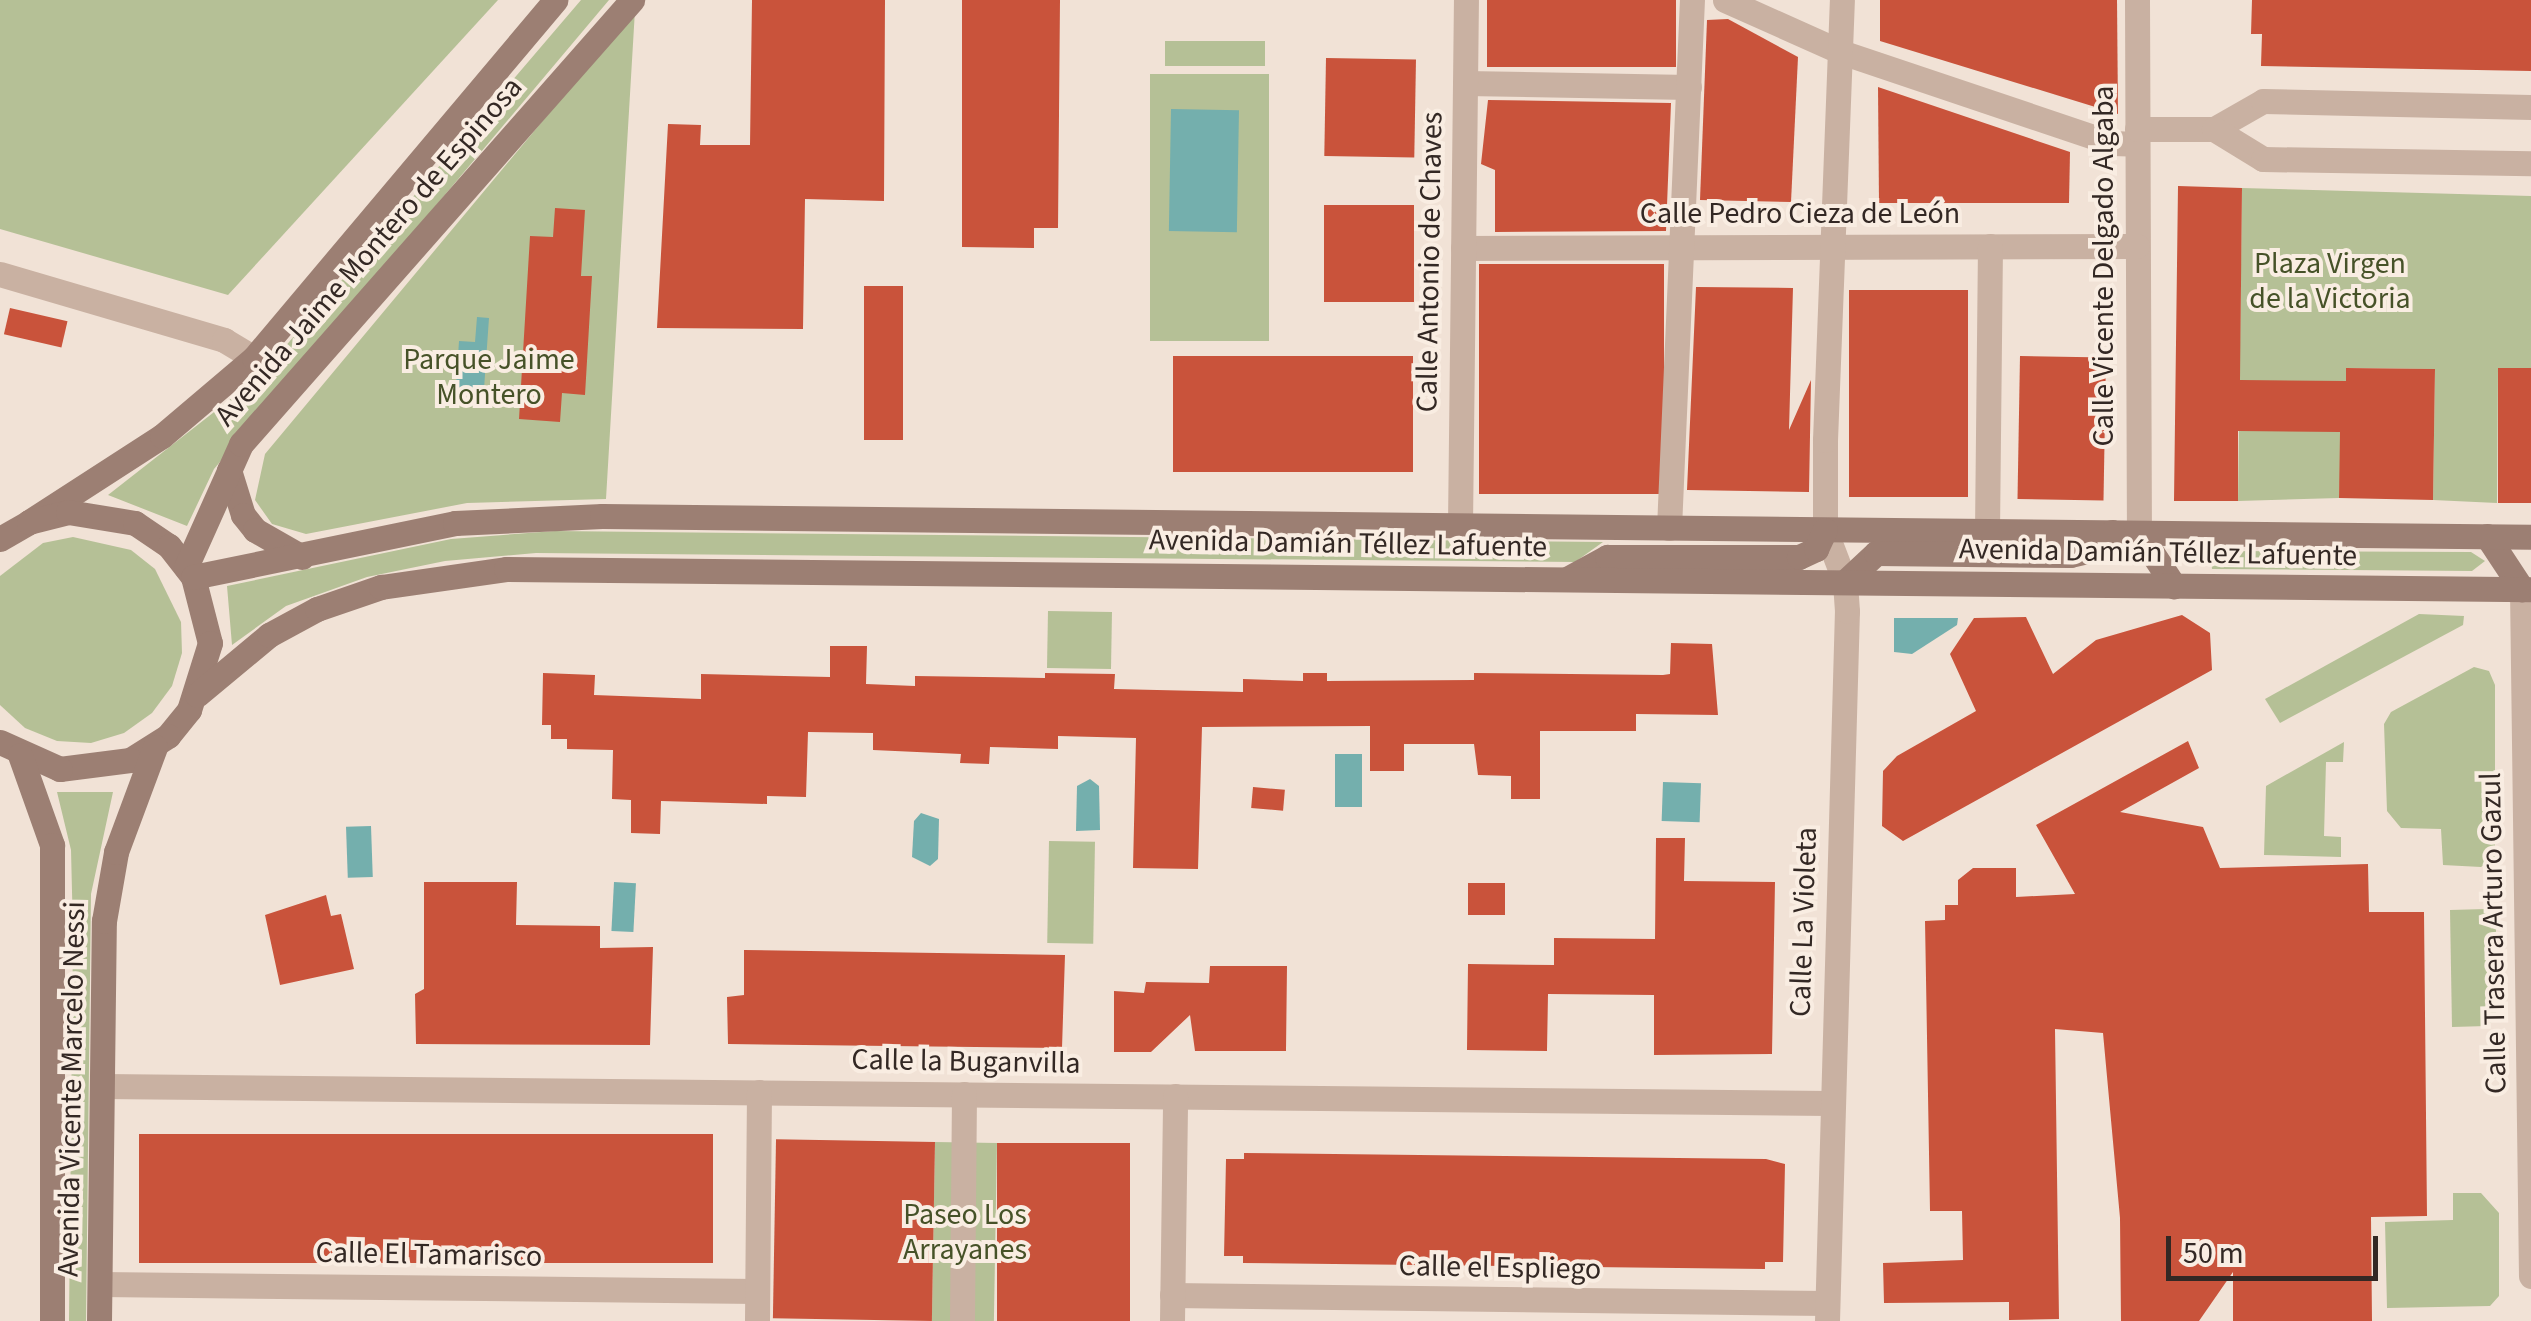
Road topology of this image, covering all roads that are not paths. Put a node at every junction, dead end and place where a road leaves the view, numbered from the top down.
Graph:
1 (556, 0) edge
2 (632, 0) edge
3 (1466, 0) edge
4 (1692, 0) edge
5 (1725, 0) edge
6 (1842, 0) edge
7 (2137, 0) edge
8 (1842, 52) junction
9 (1465, 83) junction
10 (1689, 87) junction
11 (2531, 107) edge
12 (2243, 112) junction
13 (2214, 129) junction
14 (2137, 136) junction
15 (2241, 146) junction
16 (2531, 163) edge
17 (1835, 246) junction
18 (1990, 246) junction
19 (2136, 246) junction
20 (1463, 248) junction
21 (1684, 248) junction
22 (0, 274) edge
23 (254, 358) junction
24 (229, 470) junction
25 (29, 522) junction
26 (1460, 525) junction
27 (1669, 528) junction
28 (1825, 530) junction
29 (1987, 531) junction
30 (2112, 532) junction
31 (2139, 533) junction
32 (2487, 536) junction
33 (2531, 536) edge
34 (0, 540) edge
35 (302, 556) junction
36 (190, 572) junction
37 (1567, 579) junction
38 (1845, 582) junction
39 (2174, 586) junction
40 (2527, 589) edge
41 (198, 695) junction
42 (155, 747) junction
43 (10, 749) edge
44 (102, 1086) junction
45 (759, 1092) junction
46 (964, 1094) junction
47 (1175, 1096) junction
48 (1830, 1103) junction
49 (2530, 1140) edge
50 (2531, 1276) edge
51 (100, 1284) junction
52 (757, 1290) junction
53 (1172, 1308) edge
54 (1827, 1312) edge
55 (52, 1321) edge
56 (100, 1321) edge
57 (757, 1321) edge
58 (962, 1321) edge

1 - 23 street, Avenida Jaime Montero de Espinosa
2 - 24 street, Avenida Jaime Montero de Espinosa
3 - 9 street, Calle Antonio de Chaves
4 - 10 street
5 - 8 street
6 - 8 street
7 - 14 street, Calle Vicente Delgado Algaba
8 - 14 street
8 - 17 street
9 - 10 street
9 - 20 street, Calle Antonio de Chaves
10 - 21 street
11 - 12 street
12 - 13 street
12 - 15 street
13 - 14 street
13 - 15 street
14 - 19 street, Calle Vicente Delgado Algaba
15 - 16 street
17 - 18 street, Calle Pedro Cieza de León
17 - 21 street, Calle Pedro Cieza de León
17 - 28 street
18 - 19 street, Calle Pedro Cieza de León
18 - 29 street
19 - 31 street, Calle Vicente Delgado Algaba
20 - 21 street, Calle Pedro Cieza de León
20 - 26 street, Calle Antonio de Chaves
21 - 27 street
22 - 23 street
23 - 25 street, Avenida Jaime Montero de Espinosa
24 - 35 street
24 - 36 street, Avenida Jaime Montero de Espinosa
25 - 34 street, Avenida Jaime Montero de Espinosa
25 - 36 street
26 - 27 street, Avenida Damián Téllez Lafuente
26 - 35 street, Avenida Damián Téllez Lafuente
27 - 28 street, Avenida Damián Téllez Lafuente
28 - 29 street, Avenida Damián Téllez Lafuente
28 - 37 street
28 - 38 street, Calle La Violeta
29 - 30 street, Avenida Damián Téllez Lafuente
30 - 31 street, Avenida Damián Téllez Lafuente
30 - 38 street
31 - 32 street, Avenida Damián Téllez Lafuente
31 - 39 street
32 - 33 street, Avenida Damián Téllez Lafuente
32 - 40 street
35 - 36 street, Avenida Damián Téllez Lafuente
36 - 41 street
37 - 38 street, Avenida Damián Téllez Lafuente
37 - 41 street, Avenida Damián Téllez Lafuente
38 - 39 street, Avenida Damián Téllez Lafuente
38 - 48 street, Calle La Violeta
39 - 40 street, Avenida Damián Téllez Lafuente
40 - 49 street, Calle Trasera Arturo Gazul
41 - 42 street, Avenida Damián Téllez Lafuente
42 - 43 street
42 - 44 street, Avenida Vicente Marcelo Nessi
43 - 55 street, Avenida Vicente Marcelo Nessi
44 - 45 street, Calle la Buganvilla
44 - 51 street, Avenida Vicente Marcelo Nessi
45 - 46 street, Calle la Buganvilla
45 - 52 street
46 - 47 street, Calle la Buganvilla
46 - 58 street
47 - 48 street, Calle la Buganvilla
47 - 53 street
48 - 54 street, Calle La Violeta
49 - 50 street, Calle Trasera Arturo Gazul
51 - 52 street, Calle El Tamarisco
51 - 56 street, Avenida Vicente Marcelo Nessi
52 - 57 street
53 - 54 street, Calle el Espliego

